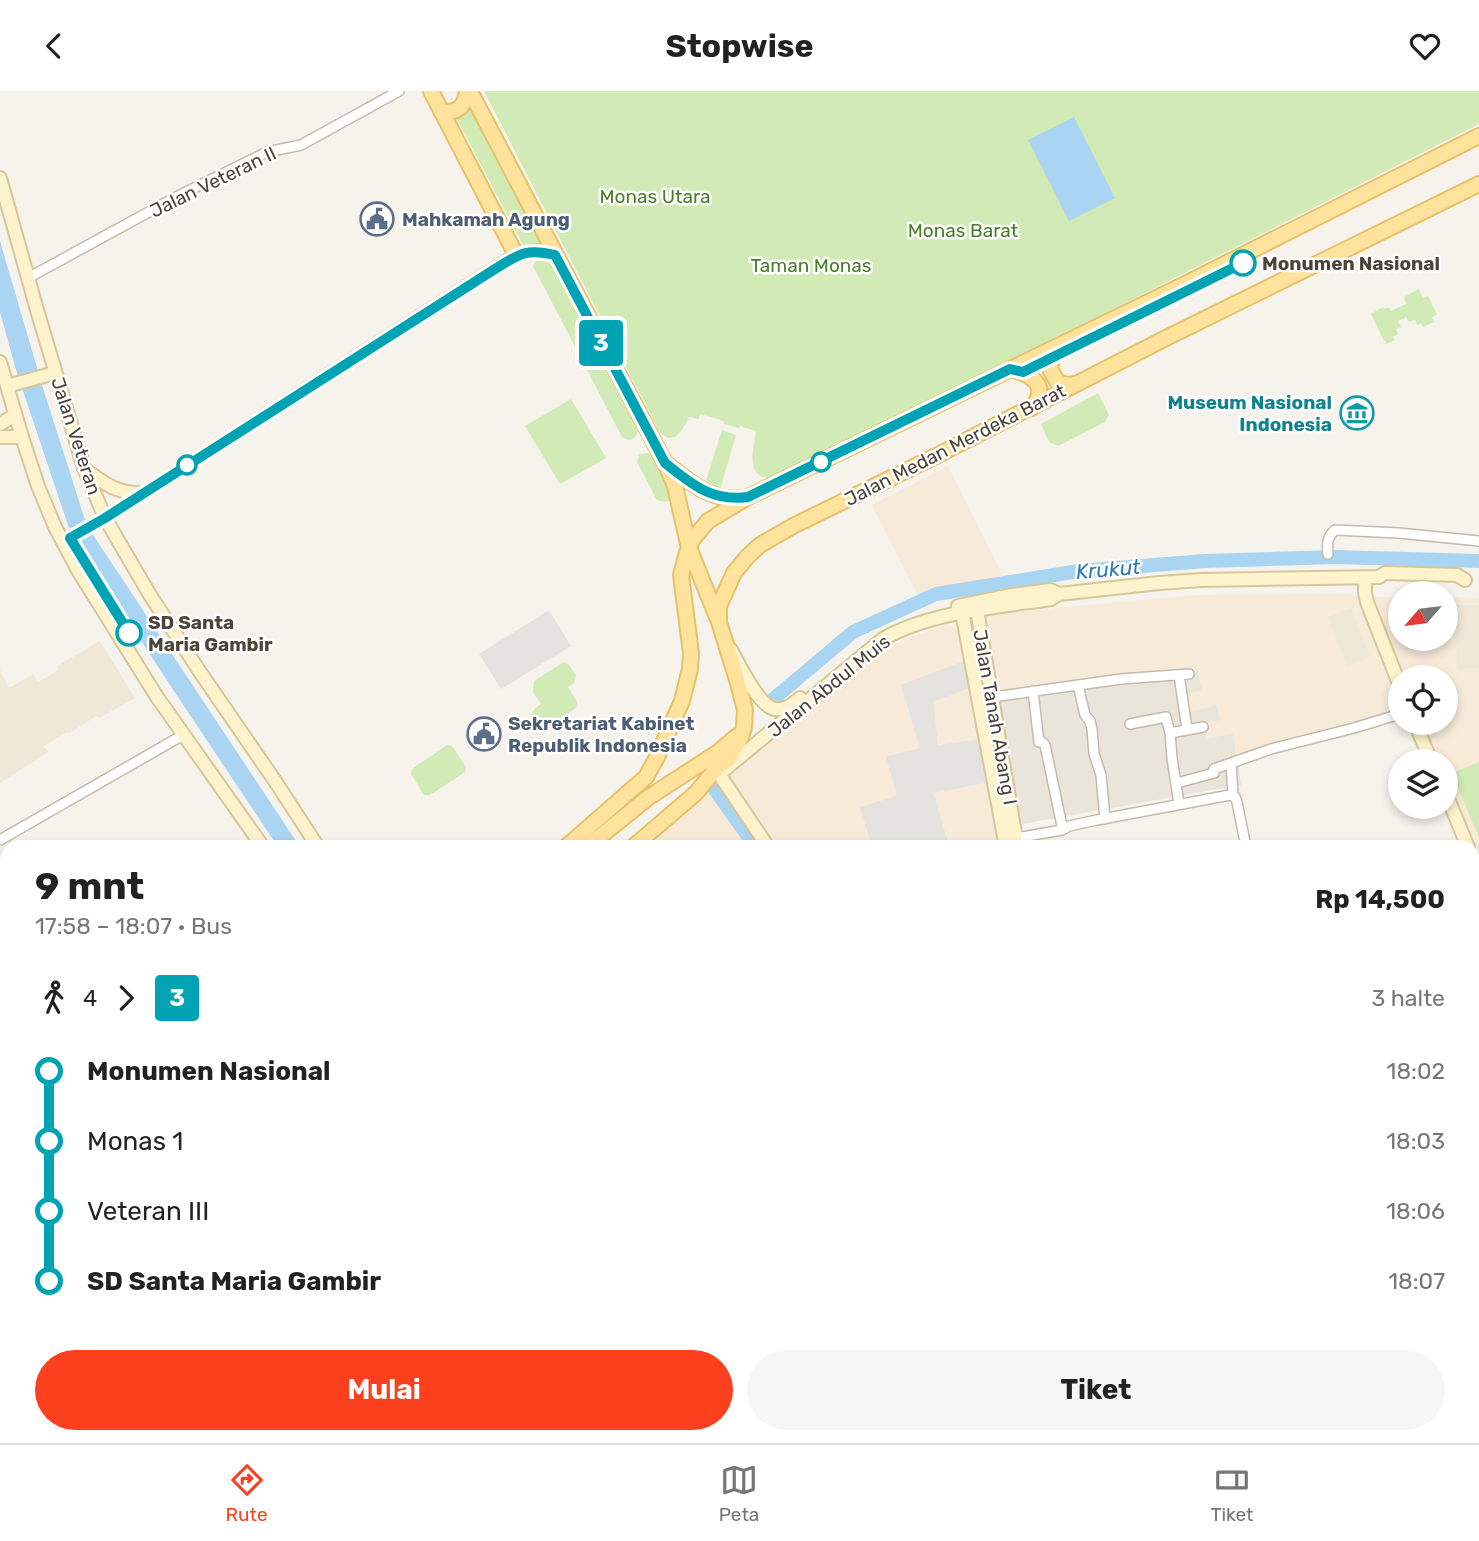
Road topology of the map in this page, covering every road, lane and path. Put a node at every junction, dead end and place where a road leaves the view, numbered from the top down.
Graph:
1 (399, 91) edge
2 (431, 91) edge
3 (469, 91) edge
4 (441, 111) junction
5 (1479, 136) edge
6 (0, 178) edge
7 (1479, 184) edge
8 (516, 255) junction
9 (555, 255) junction
10 (28, 278) junction
11 (1062, 345) junction
12 (0, 362) edge
13 (1010, 369) junction
14 (55, 373) junction
15 (1080, 383) junction
16 (13, 384) junction
17 (1032, 408) junction
18 (15, 415) junction
19 (0, 424) edge
20 (22, 436) junction
21 (0, 437) edge
22 (665, 463) junction
23 (84, 468) junction
24 (144, 493) junction
25 (748, 497) junction
26 (105, 518) junction
27 (67, 539) junction
28 (1479, 541) edge
29 (689, 548) junction
30 (1328, 554) dead end
31 (1365, 577) junction
32 (1479, 581) edge
33 (976, 606) junction
34 (961, 609) junction
35 (719, 622) junction
36 (724, 638) junction
37 (1392, 665) edge
38 (1078, 685) junction
39 (1034, 691) junction
40 (992, 698) junction
41 (1185, 712) junction
42 (1166, 717) junction
43 (1388, 718) edge
44 (1130, 724) dead end
45 (744, 727) junction
46 (1203, 727) dead end
47 (1187, 729) junction
48 (1170, 733) junction
49 (183, 735) junction
50 (1231, 763) junction
51 (719, 774) junction
52 (1177, 783) junction
53 (696, 793) junction
54 (1234, 797) junction
55 (1180, 804) junction
56 (1105, 819) junction
57 (1456, 819) edge
58 (1065, 826) junction
59 (1, 837) edge
60 (258, 840) edge
61 (313, 840) edge
62 (574, 840) edge
63 (596, 840) edge
64 (641, 840) edge
65 (763, 840) edge
66 (1009, 840) edge
67 (1245, 840) edge
68 (1465, 840) edge

1 - 10 street, Jalan Veteran II
2 - 4 main road
3 - 4 main road
3 - 9 main road
4 - 8 main road
5 - 11 main road
6 - 10 main road, Jalan Veteran
7 - 15 main road, Jalan Medan Merdeka Barat
8 - 9 main road
8 - 24 main road
9 - 22 main road
10 - 14 main road, Jalan Veteran
11 - 13 main road
11 - 15 main road
12 - 16 main road
13 - 17 main road
13 - 25 main road
14 - 16 main road
14 - 23 main road, Jalan Veteran
15 - 17 main road, Jalan Medan Merdeka Barat
16 - 18 main road
17 - 35 main road, Jalan Medan Merdeka Barat
18 - 19 main road
18 - 20 main road
20 - 21 main road
20 - 27 main road
22 - 25 main road
22 - 29 main road
23 - 24 main road
23 - 26 main road, Jalan Veteran
24 - 26 main road
25 - 29 main road
26 - 27 main road
26 - 61 main road, Jalan Veteran
27 - 49 main road
28 - 30 street
29 - 35 main road
29 - 62 main road
31 - 32 main road, Jalan Abdul Muis
31 - 33 main road, Jalan Abdul Muis
31 - 37 main road
33 - 34 main road, Jalan Abdul Muis
33 - 40 main road, Jalan Tanah Abang I
34 - 36 main road, Jalan Abdul Muis
34 - 51 main road, Jalan Abdul Muis
34 - 66 main road, Jalan Tanah Abang I
35 - 36 main road, Jalan Medan Merdeka Barat
36 - 45 main road, Jalan Medan Merdeka Barat
38 - 39 street
38 - 41 street
38 - 56 street
39 - 40 street
39 - 58 street
40 - 66 main road, Jalan Tanah Abang I
41 - 42 street
41 - 47 street
42 - 44 street
42 - 48 street
43 - 50 street
45 - 53 main road
45 - 63 main road
46 - 47 street
47 - 48 street
48 - 52 street
49 - 59 street
49 - 60 main road
50 - 52 street
50 - 54 street
51 - 53 main road, Jalan Abdul Muis
51 - 65 main road
52 - 55 street
53 - 64 main road
54 - 55 street, Jalan Tanah Abang I
54 - 67 street
55 - 56 street, Jalan Tanah Abang I
56 - 58 street, Jalan Tanah Abang I
57 - 68 main road
58 - 66 street, Jalan Tanah Abang I

